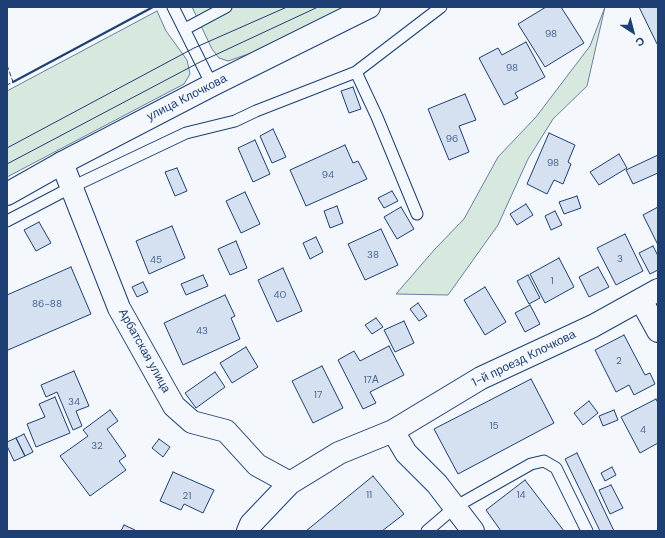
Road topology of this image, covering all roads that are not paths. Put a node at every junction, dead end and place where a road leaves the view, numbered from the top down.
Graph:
1 (174, 7) edge
2 (226, 7) edge
3 (369, 7) edge
4 (440, 7) edge
5 (185, 29) junction
6 (356, 72) junction
7 (212, 85) junction
8 (62, 163) junction
9 (72, 186) junction
10 (7, 194) edge
11 (416, 214) dead end
12 (7, 221) edge
13 (650, 295) edge
14 (658, 331) edge
15 (393, 431) junction
16 (290, 483) junction
17 (455, 507) junction
18 (248, 531) edge
19 (427, 531) edge
20 (473, 531) edge
21 (587, 531) edge

1 - 5 lane
2 - 5 lane
3 - 7 street, улица Клочкова
4 - 6 lane
5 - 7 lane
6 - 9 lane
6 - 11 lane
7 - 8 street, улица Клочкова
8 - 9 street, Арбатская улица
8 - 10 street, улица Клочкова
9 - 12 lane
9 - 16 street, Арбатская улица
13 - 14 street
13 - 15 street, 1-й проезд Клочкова
15 - 16 street, 1-й проезд Клочкова
15 - 17 street
16 - 18 street, 1-й проезд Клочкова
17 - 19 lane
17 - 20 street
17 - 21 lane

